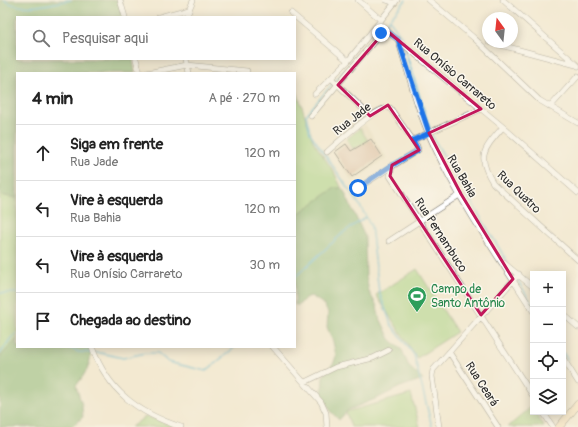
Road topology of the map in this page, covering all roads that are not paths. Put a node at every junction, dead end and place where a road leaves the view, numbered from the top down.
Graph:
1 (121, 0) edge
2 (193, 0) edge
3 (358, 0) edge
4 (386, 0) edge
5 (429, 0) edge
6 (503, 0) edge
7 (396, 1) edge
8 (189, 9) junction
9 (291, 12) dead end
10 (125, 16) edge
11 (163, 16) edge
12 (186, 16) edge
13 (296, 16) edge
14 (296, 16) edge
15 (381, 20) junction
16 (474, 38) junction
17 (399, 40) junction
18 (482, 40) edge
19 (511, 48) edge
20 (136, 60) edge
21 (348, 61) junction
22 (186, 62) edge
23 (577, 66) edge
24 (247, 71) dead end
25 (140, 72) edge
26 (151, 72) edge
27 (189, 72) edge
28 (578, 76) edge
29 (331, 78) junction
30 (337, 84) junction
31 (315, 94) dead end
32 (480, 108) junction
33 (550, 108) junction
34 (311, 116) dead end
35 (370, 116) junction
36 (578, 123) edge
37 (503, 127) junction
38 (429, 133) junction
39 (413, 140) junction
40 (327, 152) dead end
41 (392, 165) junction
42 (358, 188) dead end
43 (578, 193) edge
44 (461, 194) junction
45 (420, 221) junction
46 (389, 241) dead end
47 (500, 260) junction
48 (578, 260) edge
49 (519, 274) junction
50 (513, 279) junction
51 (530, 284) edge
52 (530, 307) edge
53 (481, 315) junction
54 (566, 317) edge
55 (578, 327) edge
56 (92, 348) edge
57 (274, 348) edge
58 (389, 350) dead end
59 (449, 352) junction
60 (566, 363) edge
61 (305, 382) junction
62 (578, 382) edge
63 (530, 391) edge
64 (578, 404) edge
65 (545, 415) edge
66 (181, 427) edge
67 (327, 427) edge
68 (439, 427) edge
69 (498, 427) edge
70 (553, 427) edge
71 (559, 427) edge

1 - 10 street
2 - 8 street
3 - 15 street
4 - 7 street
5 - 16 street
6 - 23 street
7 - 15 street
8 - 11 street
8 - 12 street
9 - 14 street
13 - 21 street
15 - 21 street
16 - 18 street
16 - 33 street
17 - 30 street, Rua Onísio Carrareto
17 - 32 street, Rua Onísio Carrareto
17 - 38 street, Rua Bahia
19 - 23 street
20 - 25 street
21 - 29 street
22 - 24 street
22 - 26 street
22 - 27 street
28 - 33 street
29 - 30 street
29 - 31 street
30 - 34 street, Rua Onísio Carrareto
30 - 35 street
32 - 37 street, Rua Onísio Carrareto
32 - 38 street
33 - 36 street
35 - 39 street, Rua Jade
35 - 40 street, Rua Jade
37 - 43 street, Rua Onísio Carrareto
37 - 48 street, Rua Quatro
38 - 39 street
38 - 44 street, Rua Bahia
39 - 41 street
41 - 42 street
41 - 45 street, Rua Pernambuco
44 - 45 street
44 - 47 street, Rua Bahia
45 - 46 street
45 - 53 street, Rua Pernambuco
47 - 49 street
47 - 50 street, Rua Bahia
49 - 50 street
49 - 51 street
50 - 52 street, Rua Bahia
50 - 53 street
53 - 59 street
53 - 63 street, Rua Pernambuco
54 - 55 street
56 - 66 street
57 - 61 street
58 - 61 street
59 - 68 street
59 - 69 street, Rua Ceará
60 - 62 street
61 - 67 street
64 - 71 street
65 - 70 street

